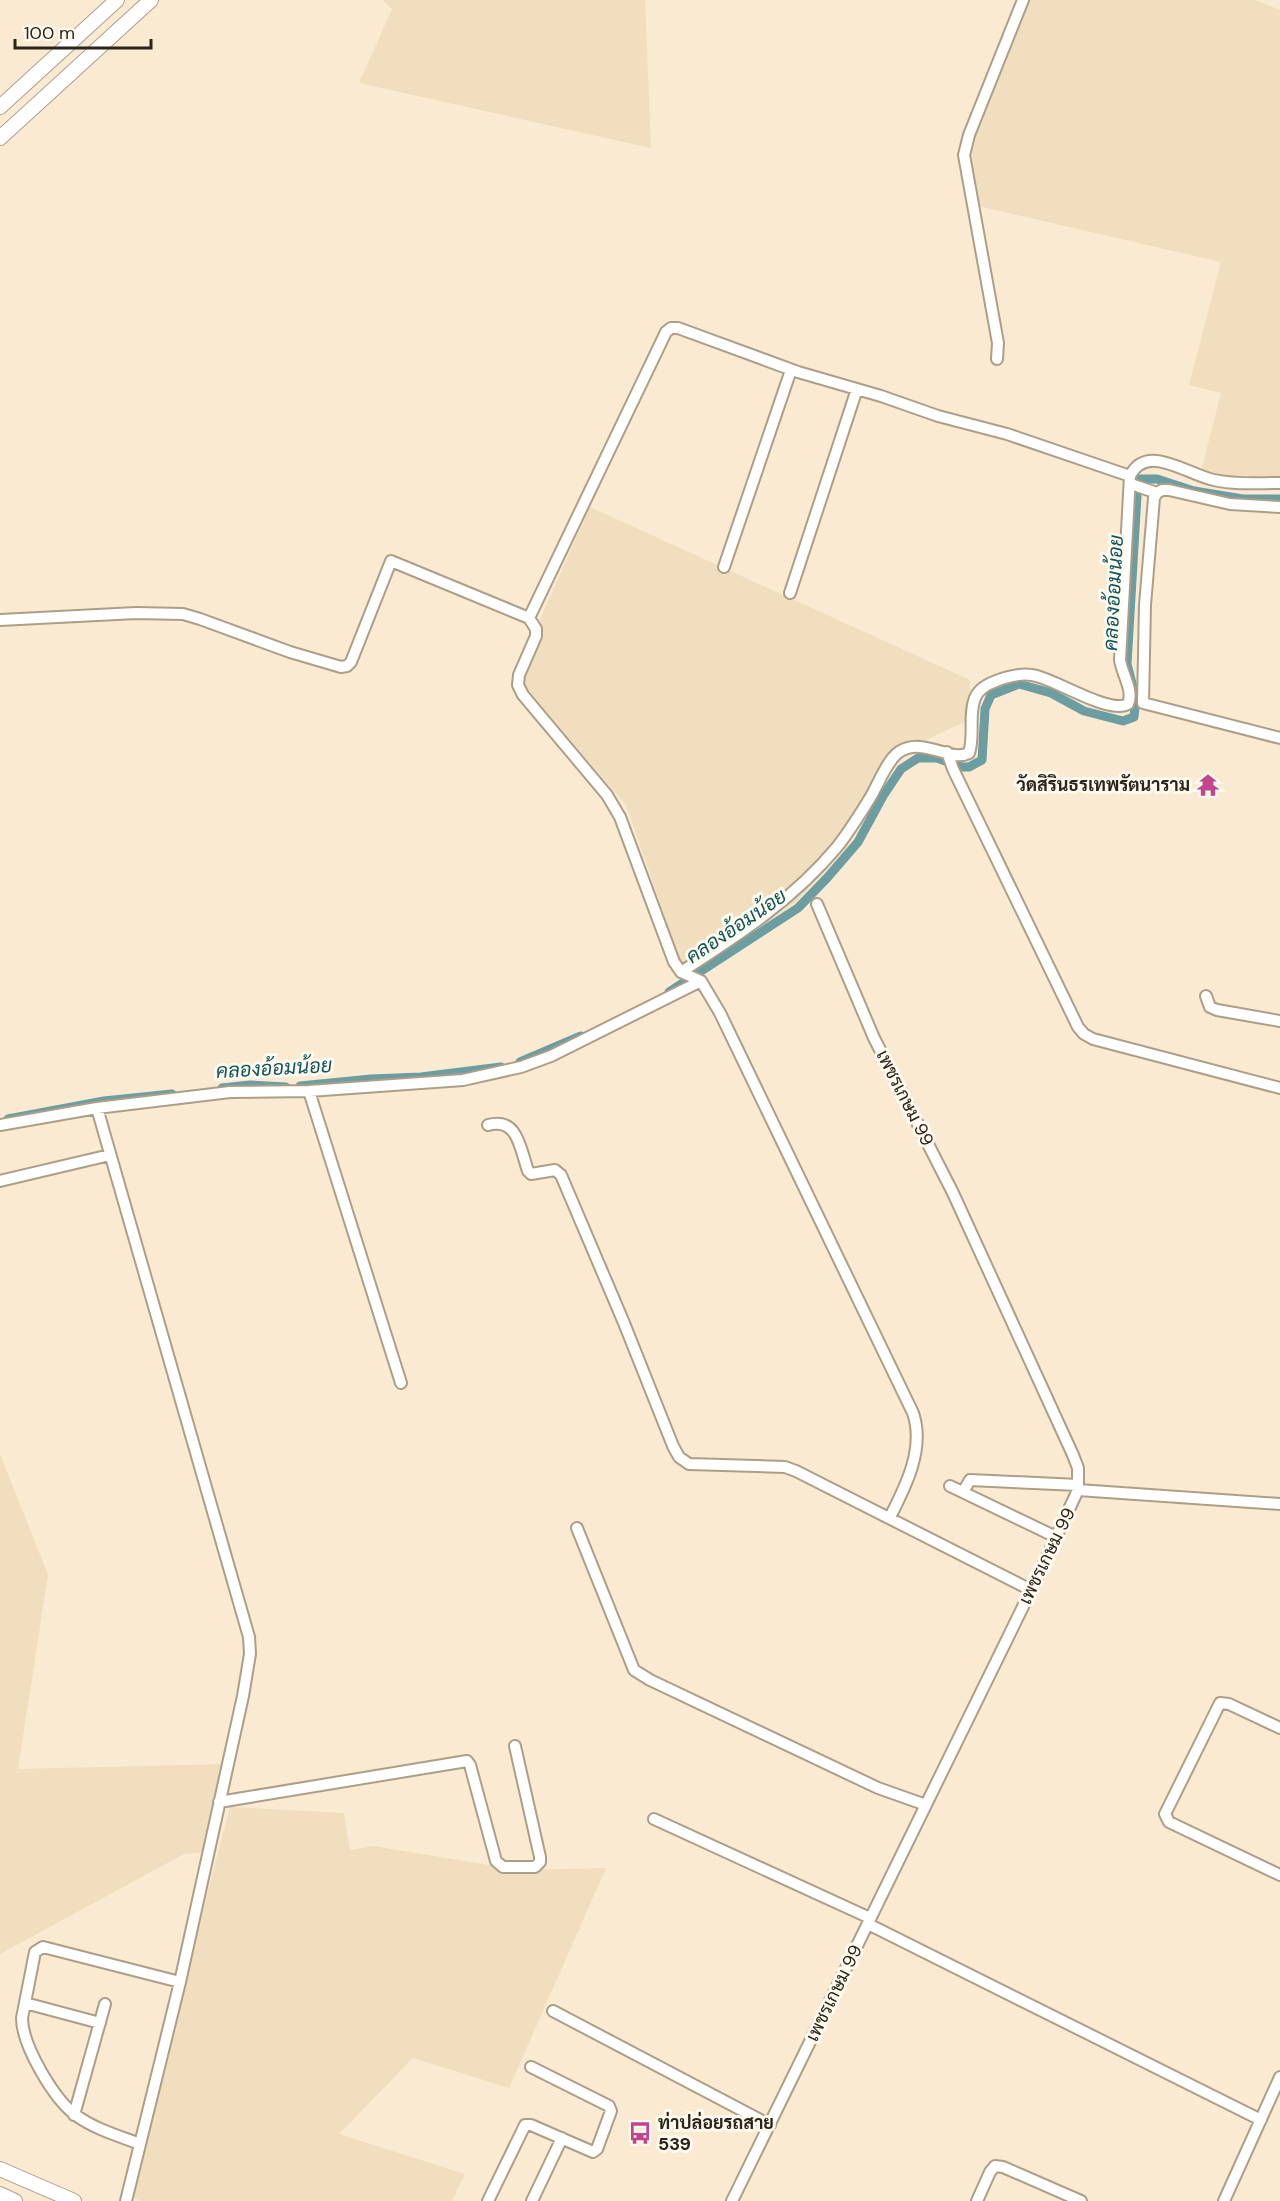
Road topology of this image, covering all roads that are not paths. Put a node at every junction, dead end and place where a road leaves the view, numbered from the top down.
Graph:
1 (117, 0) edge
2 (151, 0) edge
3 (1023, 0) edge
4 (0, 107) edge
5 (0, 138) edge
6 (997, 359) dead end
7 (791, 370) junction
8 (857, 389) junction
9 (1133, 476) junction
10 (1280, 483) edge
11 (1153, 491) junction
12 (1280, 507) edge
13 (724, 567) dead end
14 (790, 593) dead end
15 (529, 618) junction
16 (0, 620) edge
17 (1280, 738) edge
18 (947, 754) junction
19 (817, 904) dead end
20 (682, 973) junction
21 (699, 980) junction
22 (1206, 996) dead end
23 (1280, 1021) edge
24 (1280, 1088) edge
25 (309, 1091) junction
26 (97, 1108) junction
27 (0, 1125) edge
28 (488, 1125) dead end
29 (110, 1155) junction
30 (0, 1181) edge
31 (401, 1383) dead end
32 (950, 1486) dead end
33 (1078, 1488) junction
34 (963, 1492) junction
35 (1280, 1504) edge
36 (890, 1517) junction
37 (577, 1528) dead end
38 (1056, 1537) junction
39 (1031, 1590) junction
40 (1280, 1728) edge
41 (514, 1746) dead end
42 (219, 1802) junction
43 (926, 1805) junction
44 (654, 1818) dead end
45 (1280, 1875) edge
46 (869, 1921) junction
47 (180, 1982) junction
48 (25, 2003) junction
49 (105, 2004) dead end
50 (553, 2011) dead end
51 (100, 2023) junction
52 (531, 2067) dead end
53 (1280, 2078) edge
54 (74, 2115) junction
55 (1261, 2120) junction
56 (770, 2125) junction
57 (562, 2138) junction
58 (140, 2144) junction
59 (0, 2169) edge
60 (0, 2194) edge
61 (15, 2201) edge
62 (74, 2201) edge
63 (126, 2201) edge
64 (488, 2201) edge
65 (532, 2201) edge
66 (732, 2201) edge
67 (977, 2201) edge
68 (1081, 2201) edge
69 (1224, 2201) edge

1 - 4 main road
2 - 5 main road
3 - 6 street
7 - 8 street
7 - 13 street
7 - 15 street
8 - 9 street
8 - 14 street
9 - 10 street
9 - 11 street
9 - 18 street
11 - 12 street
11 - 17 street
15 - 16 street
15 - 20 street
18 - 20 street
18 - 24 street
19 - 33 street, เพชรเกษม 99
20 - 21 street
21 - 25 street
21 - 36 street
22 - 23 street
25 - 26 street
25 - 31 street
26 - 27 street
26 - 29 street
28 - 36 street
29 - 30 street
29 - 42 street
32 - 34 street
33 - 34 street
33 - 35 street
33 - 38 street, เพชรเกษม 99
34 - 38 street
36 - 39 street
37 - 43 street
38 - 39 street, เพชรเกษม 99
39 - 43 street, เพชรเกษม 99
40 - 45 street
41 - 42 street
42 - 47 street
43 - 46 street, เพชรเกษม 99
44 - 46 street
46 - 55 street
46 - 56 street, เพชรเกษม 99
47 - 48 street
47 - 58 street
48 - 51 street
48 - 54 street
49 - 51 street
50 - 56 street
51 - 54 street
52 - 57 street
53 - 55 street
54 - 58 street
55 - 69 street
56 - 66 street, เพชรเกษม 99
57 - 64 street
57 - 65 street
58 - 63 street
59 - 62 main road
60 - 61 main road
67 - 68 street

